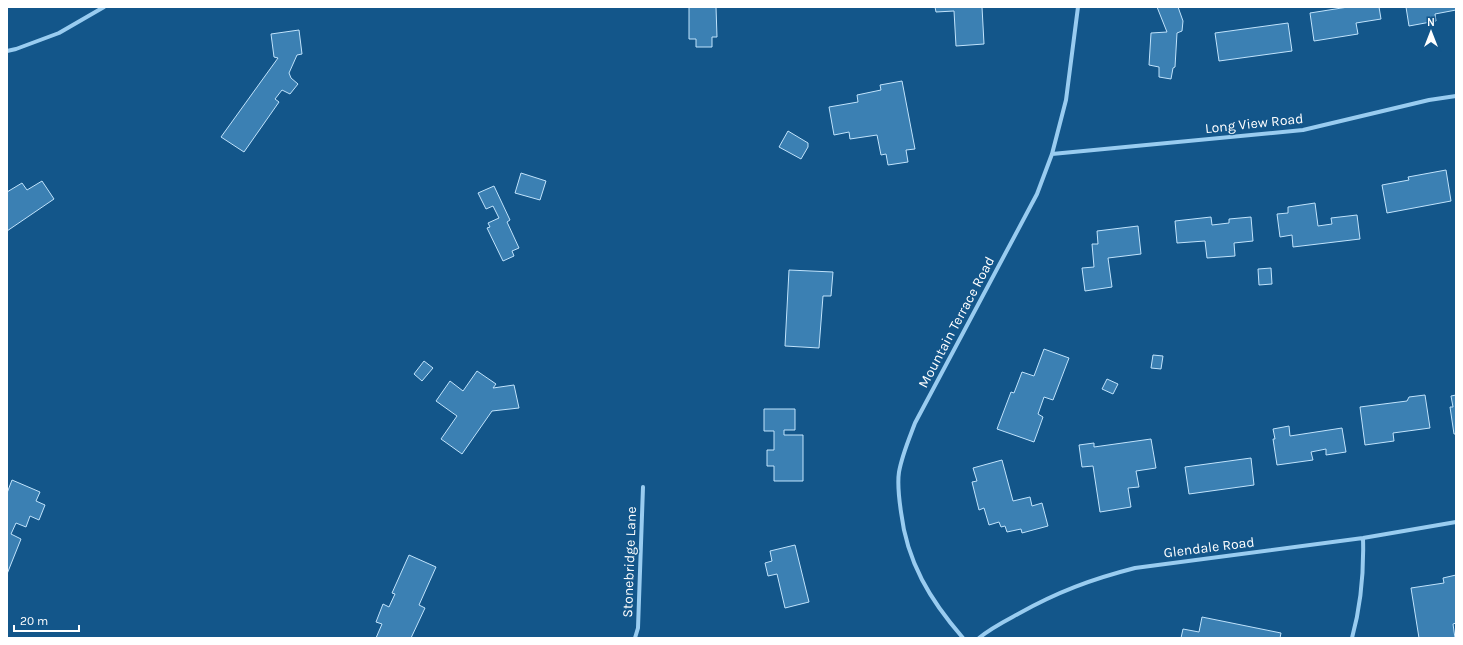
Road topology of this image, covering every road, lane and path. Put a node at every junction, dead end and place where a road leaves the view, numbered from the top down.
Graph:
1 (104, 7) edge
2 (1078, 7) edge
3 (7, 51) edge
4 (1456, 96) edge
5 (1052, 154) junction
6 (643, 487) dead end
7 (1456, 522) edge
8 (1363, 538) junction
9 (635, 638) edge
10 (963, 638) edge
11 (979, 638) edge
12 (1352, 638) edge

1 - 3 street
2 - 5 street, Mountain Terrace Road
4 - 5 street, Long View Road
5 - 10 street, Mountain Terrace Road
6 - 9 street, Stonebridge Lane
7 - 8 street, Glendale Road
8 - 11 street, Glendale Road
8 - 12 street

